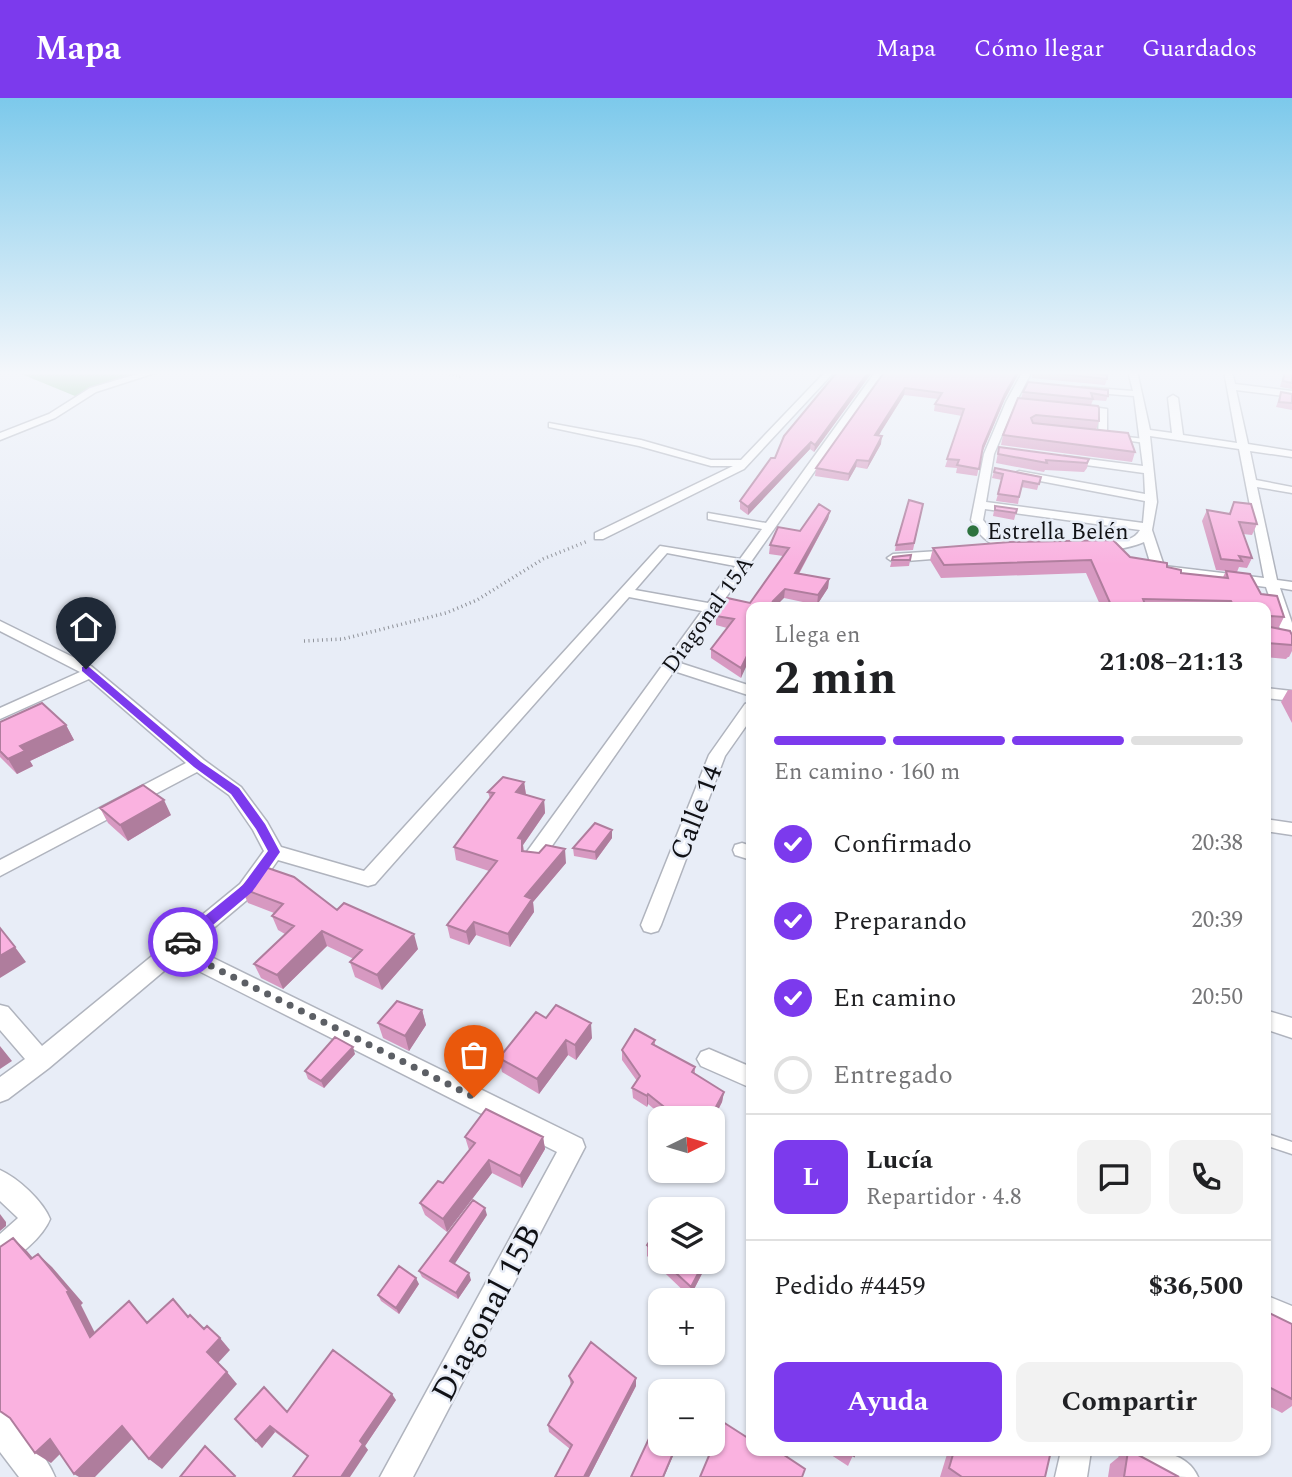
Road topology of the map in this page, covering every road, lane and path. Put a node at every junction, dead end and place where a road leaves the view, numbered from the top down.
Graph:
1 (604, 435) edge
2 (769, 435) edge
3 (835, 435) edge
4 (998, 435) edge
5 (1094, 435) edge
6 (1242, 435) edge
7 (1103, 437) joint
8 (1144, 437) junction
9 (1178, 437) joint
10 (1244, 446) junction
11 (991, 449) junction
12 (1004, 451) edge
13 (1292, 454) edge
14 (1056, 458) edge
15 (742, 463) junction
16 (999, 469) junction
17 (1147, 470) junction
18 (1249, 482) junction
19 (1292, 490) edge
20 (1149, 498) junction
21 (980, 505) junction
22 (712, 516) dead end
23 (769, 527) junction
24 (1146, 528) junction
25 (599, 536) joint
26 (1078, 547) edge
27 (988, 552) edge
28 (963, 554) edge
29 (893, 558) edge
30 (743, 564) junction
31 (1271, 582) junction
32 (1292, 586) edge
33 (625, 592) junction
34 (711, 608) junction
35 (0, 625) edge
36 (1287, 640) edge
37 (304, 641) dead end
38 (670, 665) junction
39 (90, 673) junction
40 (746, 689) edge
41 (1271, 694) edge
42 (1292, 696) edge
43 (746, 710) edge
44 (0, 713) edge
45 (198, 764) junction
46 (1271, 826) edge
47 (1292, 829) edge
48 (274, 852) junction
49 (533, 858) edge
50 (0, 869) edge
51 (651, 925) dead end
52 (175, 948) junction
53 (0, 1014) edge
54 (1271, 1022) edge
55 (1292, 1028) edge
56 (709, 1059) dead end
57 (41, 1061) junction
58 (746, 1076) edge
59 (0, 1091) edge
60 (1271, 1141) edge
61 (1292, 1148) edge
62 (0, 1183) edge
63 (0, 1252) edge
64 (1271, 1312) edge
65 (1292, 1320) edge
66 (0, 1427) edge
67 (1075, 1456) edge
68 (1142, 1456) edge
69 (399, 1476) edge
70 (39, 1477) edge
71 (1071, 1477) edge
72 (1182, 1477) edge

1 - 15 street
2 - 15 street
3 - 23 street, Diagonal 15A
4 - 11 street
5 - 7 lane
6 - 10 street
7 - 8 lane
8 - 9 street
8 - 17 street
9 - 10 street
10 - 13 street
10 - 18 street
11 - 12 street
11 - 16 street
14 - 17 street
15 - 25 street
16 - 20 street
16 - 21 street
17 - 20 street
18 - 19 street
18 - 31 street
20 - 24 street
21 - 24 street
21 - 27 street
22 - 23 street
23 - 30 street, Diagonal 15A
24 - 26 street
24 - 31 street
25 - 37 path
28 - 29 street
30 - 33 street
30 - 34 street, Diagonal 15A
31 - 32 street
31 - 36 street
33 - 34 street
33 - 48 street
34 - 38 street, Diagonal 15A
35 - 39 street
38 - 40 street
38 - 49 street, Diagonal 15A
39 - 44 street
39 - 45 street
41 - 42 street
43 - 51 street, Calle 14
45 - 48 street
45 - 50 street
46 - 47 street
48 - 52 street
52 - 57 street
52 - 69 street, Diagonal 15B
53 - 57 street
54 - 55 street
56 - 58 street
57 - 59 street
60 - 61 lane
62 - 63 street
64 - 65 street
66 - 70 street
67 - 71 street
68 - 72 street

